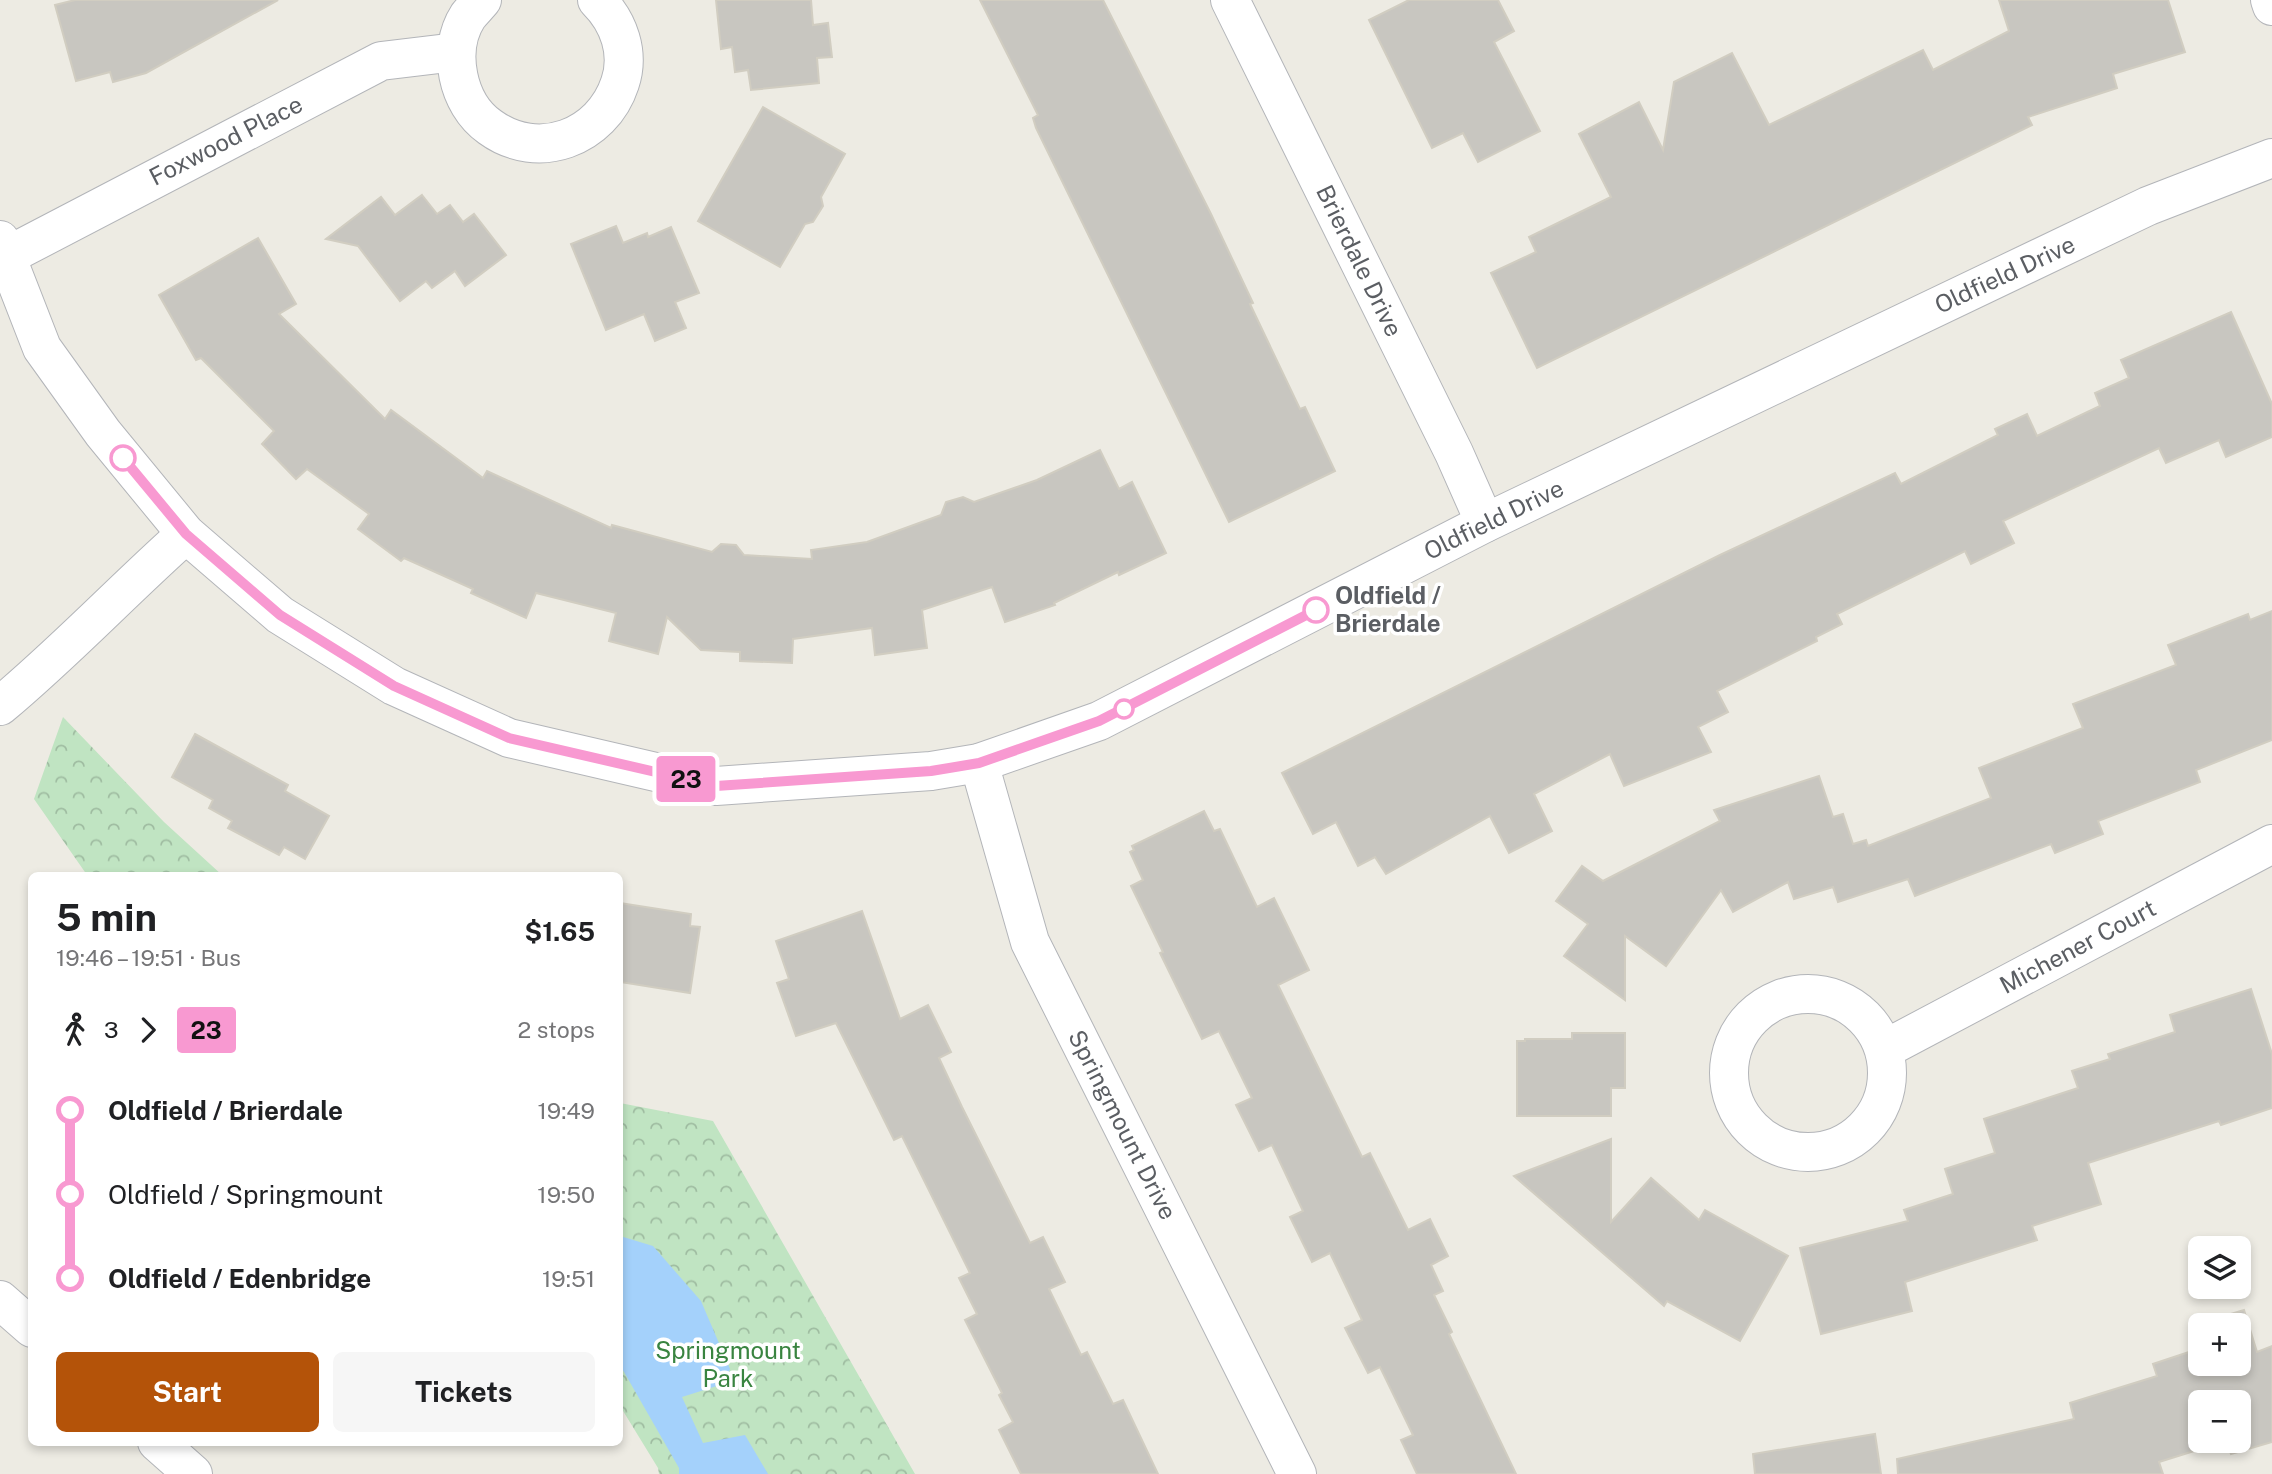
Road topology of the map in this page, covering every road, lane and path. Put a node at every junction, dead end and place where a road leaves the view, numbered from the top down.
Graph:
1 (482, 0) edge
2 (597, 0) edge
3 (1230, 0) edge
4 (2270, 0) edge
5 (2272, 6) edge
6 (456, 51) junction
7 (2272, 158) edge
8 (3, 248) edge
9 (1485, 523) junction
10 (186, 534) junction
11 (0, 705) edge
12 (979, 763) junction
13 (2272, 844) edge
14 (1885, 1049) junction
15 (0, 1300) edge
16 (28, 1324) edge
17 (162, 1446) edge
18 (193, 1474) edge
19 (1297, 1474) edge

1 - 6 street
2 - 6 street
3 - 9 street, Brierdale Drive
4 - 5 street
6 - 8 street, Foxwood Place
7 - 9 street, Oldfield Drive
8 - 10 street, Oldfield Drive
9 - 12 street, Oldfield Drive
10 - 11 street
10 - 12 street, Oldfield Drive
12 - 19 street, Springmount Drive
13 - 14 street, Michener Court
14 - 14 street
15 - 16 street
17 - 18 street

